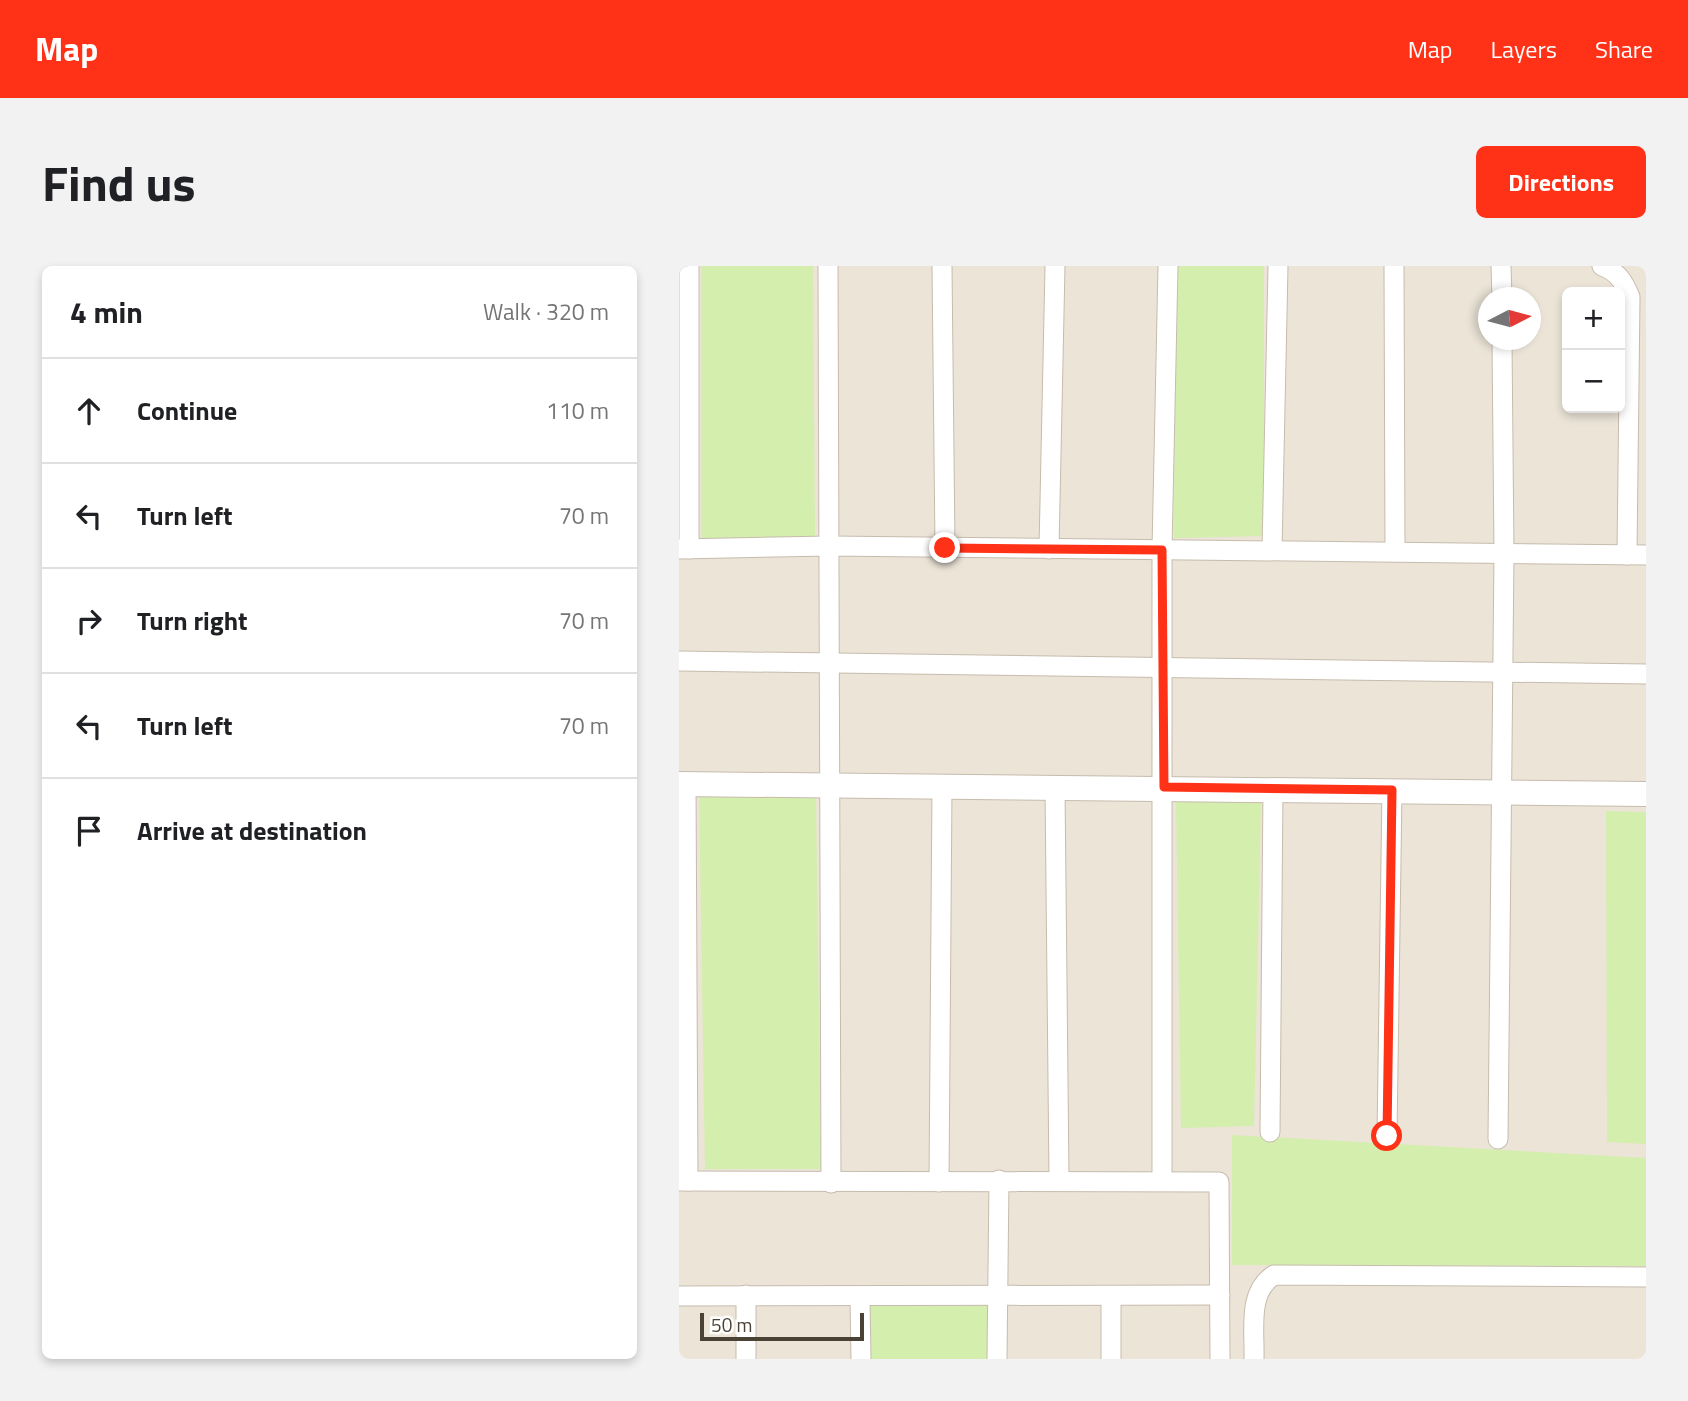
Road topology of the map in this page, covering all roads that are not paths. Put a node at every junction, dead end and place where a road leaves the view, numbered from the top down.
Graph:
1 (689, 266) edge
2 (828, 266) edge
3 (942, 266) edge
4 (1055, 266) edge
5 (1168, 266) edge
6 (1278, 266) edge
7 (1394, 266) edge
8 (1501, 266) edge
9 (1602, 266) edge
10 (1502, 287) edge
11 (1502, 350) edge
12 (829, 546) junction
13 (945, 548) junction
14 (684, 549) edge
15 (1049, 549) junction
16 (1162, 550) junction
17 (1272, 550) junction
18 (1395, 552) junction
19 (1504, 554) junction
20 (1636, 555) edge
21 (828, 660) junction
22 (679, 661) edge
23 (1163, 669) junction
24 (1504, 673) junction
25 (1646, 674) edge
26 (683, 784) edge
27 (828, 785) junction
28 (942, 787) junction
29 (1055, 787) junction
30 (1164, 787) junction
31 (1273, 788) junction
32 (1392, 790) junction
33 (1502, 794) junction
34 (1646, 794) edge
35 (1270, 1132) dead end
36 (1387, 1136) dead end
37 (1499, 1139) dead end
38 (999, 1180) junction
39 (1059, 1180) junction
40 (684, 1181) edge
41 (1162, 1181) junction
42 (939, 1182) junction
43 (831, 1183) junction
44 (1646, 1277) edge
45 (679, 1296) edge
46 (747, 1296) junction
47 (1220, 1296) junction
48 (1111, 1297) junction
49 (860, 1298) junction
50 (996, 1298) junction
51 (746, 1359) edge
52 (861, 1359) edge
53 (997, 1359) edge
54 (1111, 1359) edge
55 (1220, 1359) edge
56 (1254, 1359) edge

1 - 14 street
2 - 12 street
3 - 13 street
4 - 15 street
5 - 16 street
6 - 17 street
7 - 18 street
8 - 10 street
9 - 20 street
11 - 19 street
12 - 13 street
12 - 14 street
12 - 21 street
13 - 15 street
15 - 16 street
16 - 17 street
16 - 23 street
17 - 18 street
18 - 19 street
19 - 20 street
19 - 24 street
21 - 22 street
21 - 23 street
21 - 27 street
23 - 24 street
23 - 30 street
24 - 25 street
24 - 33 street
26 - 27 street
26 - 40 street
27 - 28 street
27 - 43 street
28 - 29 street
28 - 42 street
29 - 30 street
29 - 39 street
30 - 31 street
30 - 41 street
31 - 32 street
31 - 35 street
32 - 33 street
32 - 36 street
33 - 34 street
33 - 37 street
38 - 39 street
38 - 42 street
38 - 50 street
39 - 41 street
40 - 43 street
41 - 47 street
42 - 43 street
44 - 56 street
45 - 46 street
46 - 49 street
46 - 51 street
47 - 48 street
47 - 55 street
48 - 50 street
48 - 54 street
49 - 50 street
49 - 52 street
50 - 53 street

